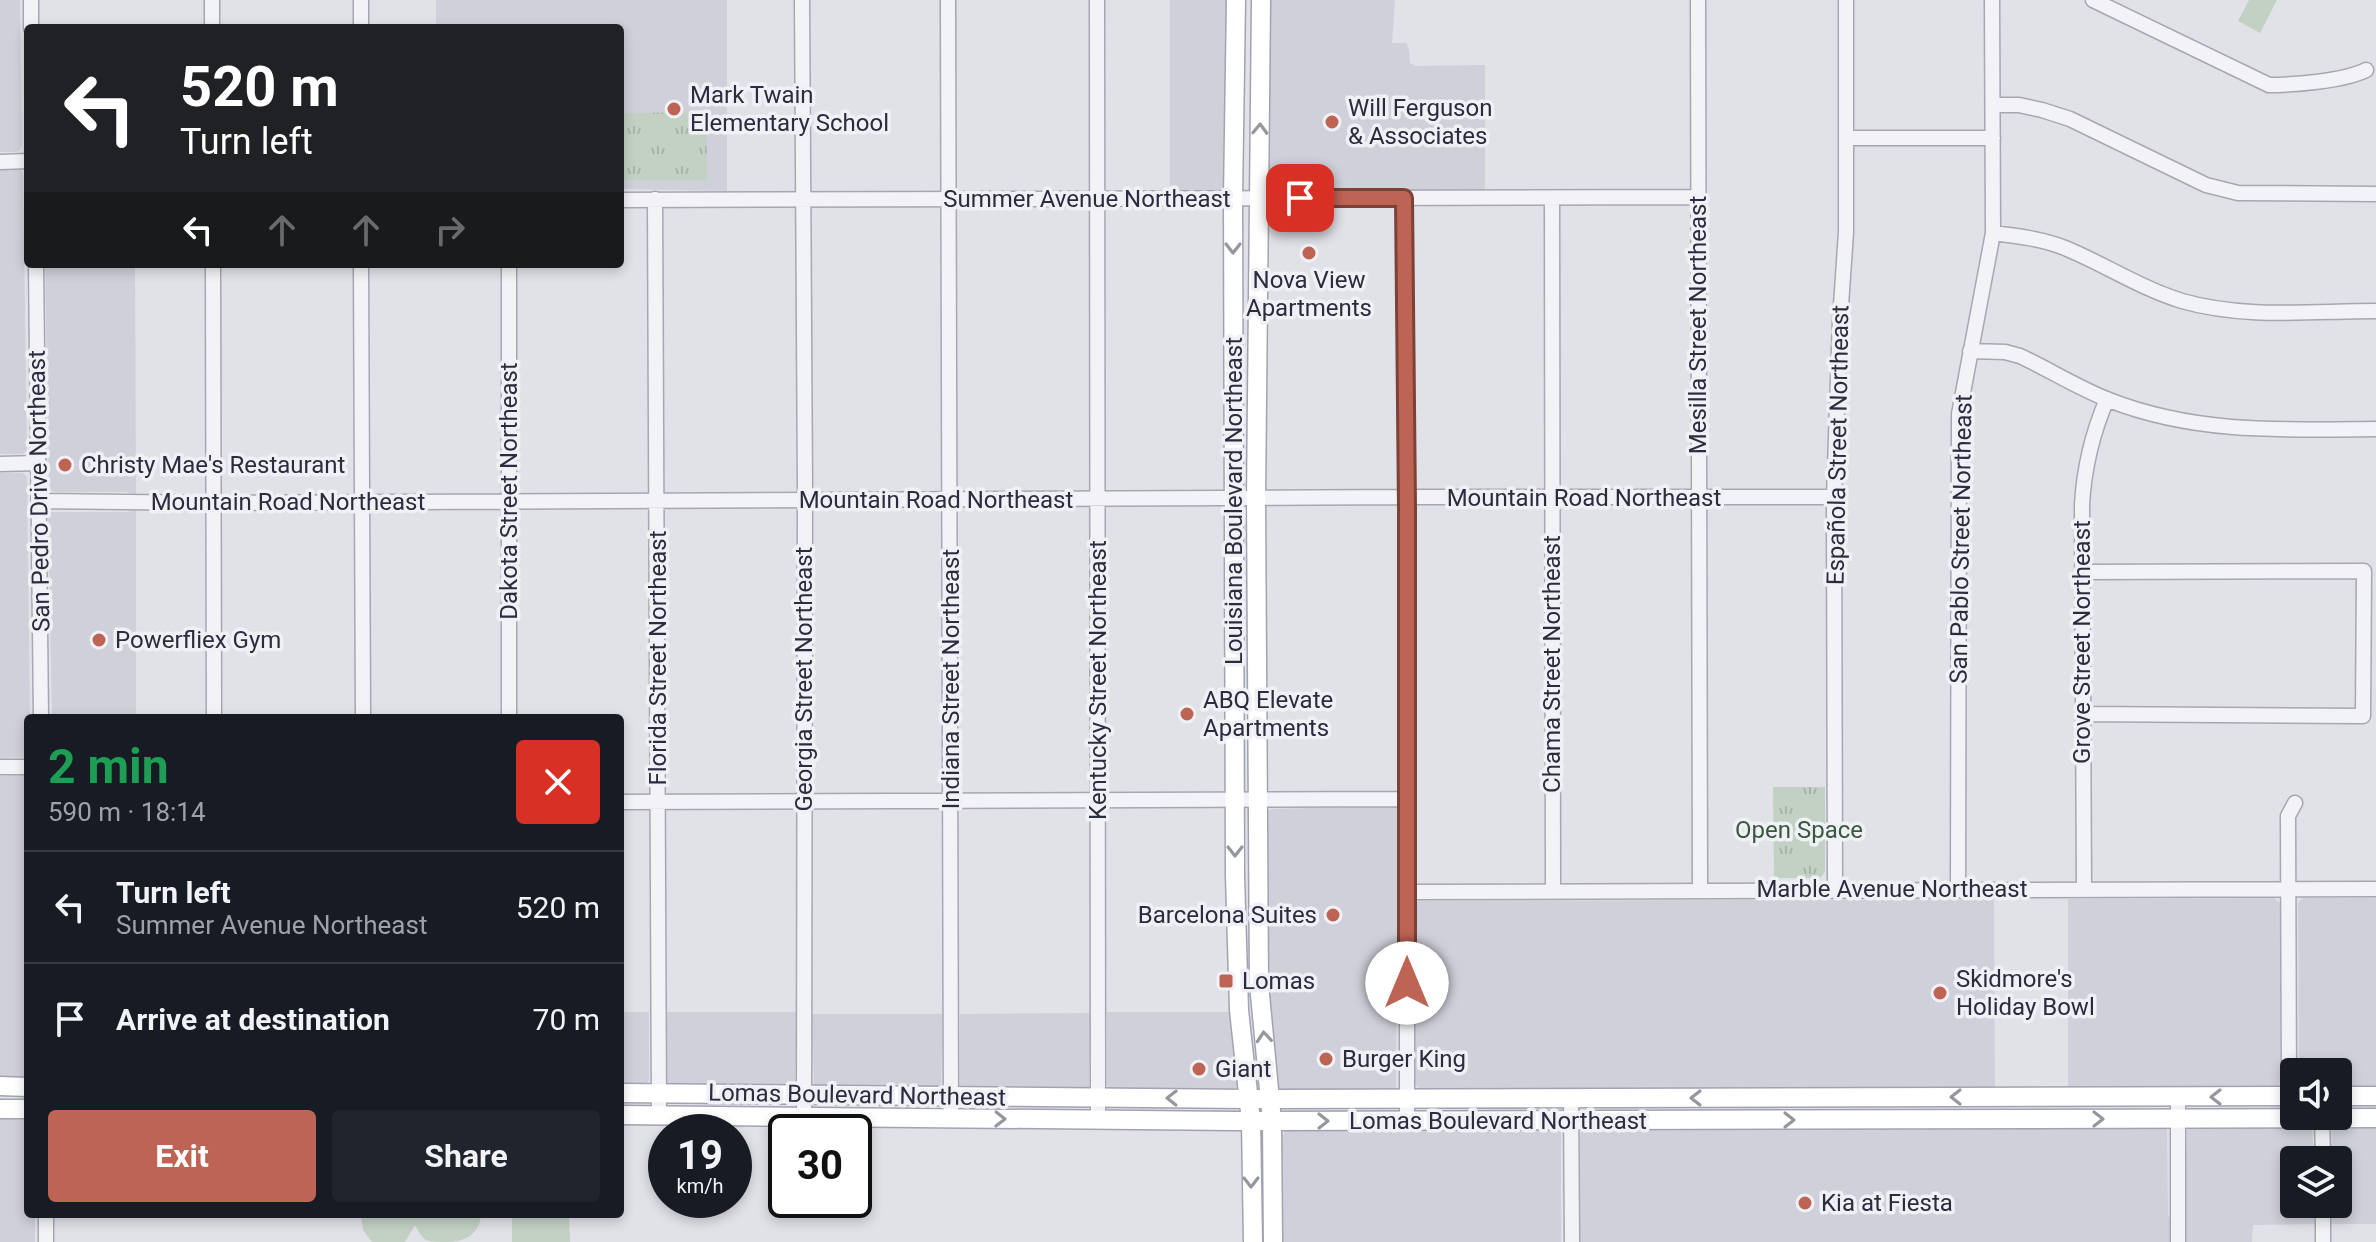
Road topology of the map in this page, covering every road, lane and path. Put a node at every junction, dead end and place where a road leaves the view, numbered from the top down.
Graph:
1 (31, 0) edge
2 (212, 0) edge
3 (361, 0) edge
4 (802, 0) edge
5 (948, 0) edge
6 (1097, 0) edge
7 (1236, 0) edge
8 (1261, 0) edge
9 (1698, 0) edge
10 (1846, 0) edge
11 (1992, 0) edge
12 (2093, 0) edge
13 (31, 24) edge
14 (212, 24) edge
15 (361, 24) edge
16 (2366, 70) dead end
17 (1993, 105) junction
18 (1847, 138) junction
19 (1993, 138) junction
20 (24, 161) edge
21 (0, 162) edge
22 (2376, 194) edge
23 (1698, 197) junction
24 (1097, 198) junction
25 (1233, 198) junction
26 (1404, 198) junction
27 (1552, 198) junction
28 (655, 199) junction
29 (804, 199) junction
30 (1258, 199) junction
31 (624, 200) edge
32 (949, 200) junction
33 (1993, 233) junction
34 (36, 268) edge
35 (213, 268) edge
36 (361, 268) edge
37 (509, 268) edge
38 (2376, 311) edge
39 (1970, 351) junction
40 (2107, 399) junction
41 (2376, 429) edge
42 (39, 463) junction
43 (0, 464) edge
44 (1407, 497) junction
45 (1834, 497) junction
46 (1234, 498) junction
47 (1699, 498) junction
48 (1098, 499) junction
49 (1256, 499) junction
50 (1551, 499) junction
51 (657, 500) junction
52 (805, 500) junction
53 (39, 501) junction
54 (509, 501) junction
55 (950, 501) junction
56 (214, 503) junction
57 (362, 503) junction
58 (2083, 572) junction
59 (41, 714) edge
60 (214, 714) edge
61 (363, 714) edge
62 (509, 714) edge
63 (2083, 714) junction
64 (0, 767) edge
65 (24, 767) edge
66 (1235, 799) junction
67 (1259, 799) junction
68 (1406, 799) junction
69 (804, 801) junction
70 (951, 801) junction
71 (1098, 801) junction
72 (624, 802) edge
73 (658, 802) junction
74 (2295, 803) dead end
75 (1958, 889) junction
76 (2084, 889) junction
77 (2289, 889) junction
78 (2376, 889) edge
79 (1700, 890) junction
80 (1835, 890) junction
81 (1553, 891) junction
82 (1407, 892) junction
83 (2291, 1058) edge
84 (0, 1086) edge
85 (24, 1087) edge
86 (624, 1093) edge
87 (658, 1093) junction
88 (804, 1094) junction
89 (951, 1096) junction
90 (2280, 1096) edge
91 (2352, 1096) edge
92 (2376, 1096) edge
93 (1098, 1097) junction
94 (2178, 1097) junction
95 (1270, 1098) junction
96 (1571, 1098) junction
97 (1250, 1099) junction
98 (1407, 1099) junction
99 (0, 1109) edge
100 (24, 1109) edge
101 (659, 1114) edge
102 (804, 1114) edge
103 (624, 1115) edge
104 (648, 1116) edge
105 (872, 1118) edge
106 (2280, 1118) edge
107 (2352, 1118) edge
108 (2376, 1118) edge
109 (951, 1119) junction
110 (2177, 1119) junction
111 (1571, 1120) junction
112 (1098, 1121) junction
113 (1251, 1121) junction
114 (1272, 1121) junction
115 (1407, 1121) junction
116 (46, 1218) edge
117 (2323, 1218) edge
118 (46, 1242) edge
119 (1253, 1242) edge
120 (1273, 1242) edge
121 (1572, 1242) edge
122 (2178, 1242) edge
123 (2323, 1242) edge

1 - 13 street
2 - 14 street
3 - 15 street
4 - 29 street, Georgia Street Northeast
5 - 32 street, Indiana Street Northeast
6 - 24 street, Kentucky Street Northeast
7 - 25 main road, Louisiana Boulevard Northeast
30 -> 8 main road, Louisiana Boulevard Northeast
9 - 23 street, Mesilla Street Northeast
10 - 18 street, Española Street Northeast
11 - 17 street, San Pablo Street Northeast
12 - 16 street
17 - 19 street, San Pablo Street Northeast
17 - 22 street
18 - 19 street
18 - 45 street, Española Street Northeast
19 - 33 street, San Pablo Street Northeast
20 - 21 street
23 - 27 street, Summer Avenue Northeast
23 - 47 street, Mesilla Street Northeast
24 - 25 street, Summer Avenue Northeast
24 - 32 street, Summer Avenue Northeast
24 - 48 street, Kentucky Street Northeast
25 - 30 street, Summer Avenue Northeast
25 -> 46 main road, Louisiana Boulevard Northeast
26 - 27 street, Summer Avenue Northeast
26 - 30 street, Summer Avenue Northeast
26 - 44 street
27 - 50 street, Chama Street Northeast
28 - 29 street, Summer Avenue Northeast
28 - 31 street, Summer Avenue Northeast
28 - 51 street, Florida Street Northeast
29 - 32 street, Summer Avenue Northeast
29 - 52 street, Georgia Street Northeast
30 - 49 main road, Louisiana Boulevard Northeast
32 - 55 street, Indiana Street Northeast
33 - 38 street
33 - 39 street, San Pablo Street Northeast
34 - 42 street, San Pedro Drive Northeast
35 - 56 street
36 - 57 street
37 - 54 street, Dakota Street Northeast
39 - 40 street
39 - 75 street, San Pablo Street Northeast
40 - 41 street
40 - 58 street, Grove Street Northeast
42 - 43 street
42 - 53 street, San Pedro Drive Northeast
44 - 49 street, Mountain Road Northeast
44 - 50 street, Mountain Road Northeast
44 - 68 street
45 - 47 street, Mountain Road Northeast
45 - 80 street, Española Street Northeast
46 - 48 street, Mountain Road Northeast
46 - 49 street, Mountain Road Northeast
46 - 66 main road, Louisiana Boulevard Northeast
47 - 50 street, Mountain Road Northeast
47 - 79 street, Mesilla Street Northeast
48 - 55 street, Mountain Road Northeast
48 - 71 street, Kentucky Street Northeast
49 - 67 main road, Louisiana Boulevard Northeast
50 - 81 street, Chama Street Northeast
51 - 52 street, Mountain Road Northeast
51 - 54 street, Mountain Road Northeast
51 - 73 street, Florida Street Northeast
52 - 55 street, Mountain Road Northeast
52 - 69 street, Georgia Street Northeast
53 - 56 street, Mountain Road Northeast
53 - 59 street, San Pedro Drive Northeast
54 - 57 street, Mountain Road Northeast
54 - 62 street, Dakota Street Northeast
55 - 70 street, Indiana Street Northeast
56 - 57 street, Mountain Road Northeast
56 - 60 street
57 - 61 street
58 - 63 street, Grove Street Northeast
58 - 63 street
63 - 76 street, Grove Street Northeast
64 - 65 street
66 - 67 street
66 - 71 street
66 -> 97 main road, Louisiana Boulevard Northeast
67 - 68 street
95 -> 67 main road, Louisiana Boulevard Northeast
68 - 82 street
69 - 70 street
69 - 73 street
69 - 88 street, Georgia Street Northeast
70 - 71 street
70 - 89 street, Indiana Street Northeast
71 - 93 street, Kentucky Street Northeast
72 - 73 street
73 - 87 street, Florida Street Northeast
74 - 77 street
75 - 76 street, Marble Avenue Northeast
75 - 80 street, Marble Avenue Northeast
76 - 77 street, Marble Avenue Northeast
77 - 78 street, Marble Avenue Northeast
77 - 83 street
79 - 80 street, Marble Avenue Northeast
79 - 81 street, Marble Avenue Northeast
81 - 82 street, Marble Avenue Northeast
82 - 98 street
84 - 85 main road
86 - 87 main road, Lomas Boulevard Northeast
87 - 88 main road, Lomas Boulevard Northeast
87 - 101 street, Florida Street Northeast
88 - 89 main road, Lomas Boulevard Northeast
88 - 102 street, Georgia Street Northeast
89 - 93 main road, Lomas Boulevard Northeast
89 - 109 street, Indiana Street Northeast
90 -> 94 main road, Lomas Boulevard Northeast
91 - 92 main road
97 -> 93 main road, Lomas Boulevard Northeast
93 - 112 street, Kentucky Street Northeast
94 -> 96 main road, Lomas Boulevard Northeast
94 - 110 street
95 - 97 main road, Lomas Boulevard Northeast
95 - 98 main road, Lomas Boulevard Northeast
95 - 114 main road, Louisiana Boulevard Northeast
96 - 98 main road, Lomas Boulevard Northeast
96 - 111 street
97 - 113 main road, Louisiana Boulevard Northeast
98 - 115 street
99 - 100 main road
103 - 104 main road, Lomas Boulevard Northeast
105 - 109 main road, Lomas Boulevard Northeast
106 - 110 main road, Lomas Boulevard Northeast
107 - 108 main road, Lomas Boulevard Northeast
109 -> 112 main road, Lomas Boulevard Northeast
111 -> 110 main road, Lomas Boulevard Northeast
110 - 122 street
111 - 115 main road, Lomas Boulevard Northeast
111 - 121 street
112 - 113 main road, Lomas Boulevard Northeast
113 - 114 main road, Lomas Boulevard Northeast
113 -> 119 main road, Louisiana Boulevard Northeast
114 -> 115 main road, Lomas Boulevard Northeast
114 - 120 main road, Louisiana Boulevard Northeast
116 - 118 street
117 - 123 street

